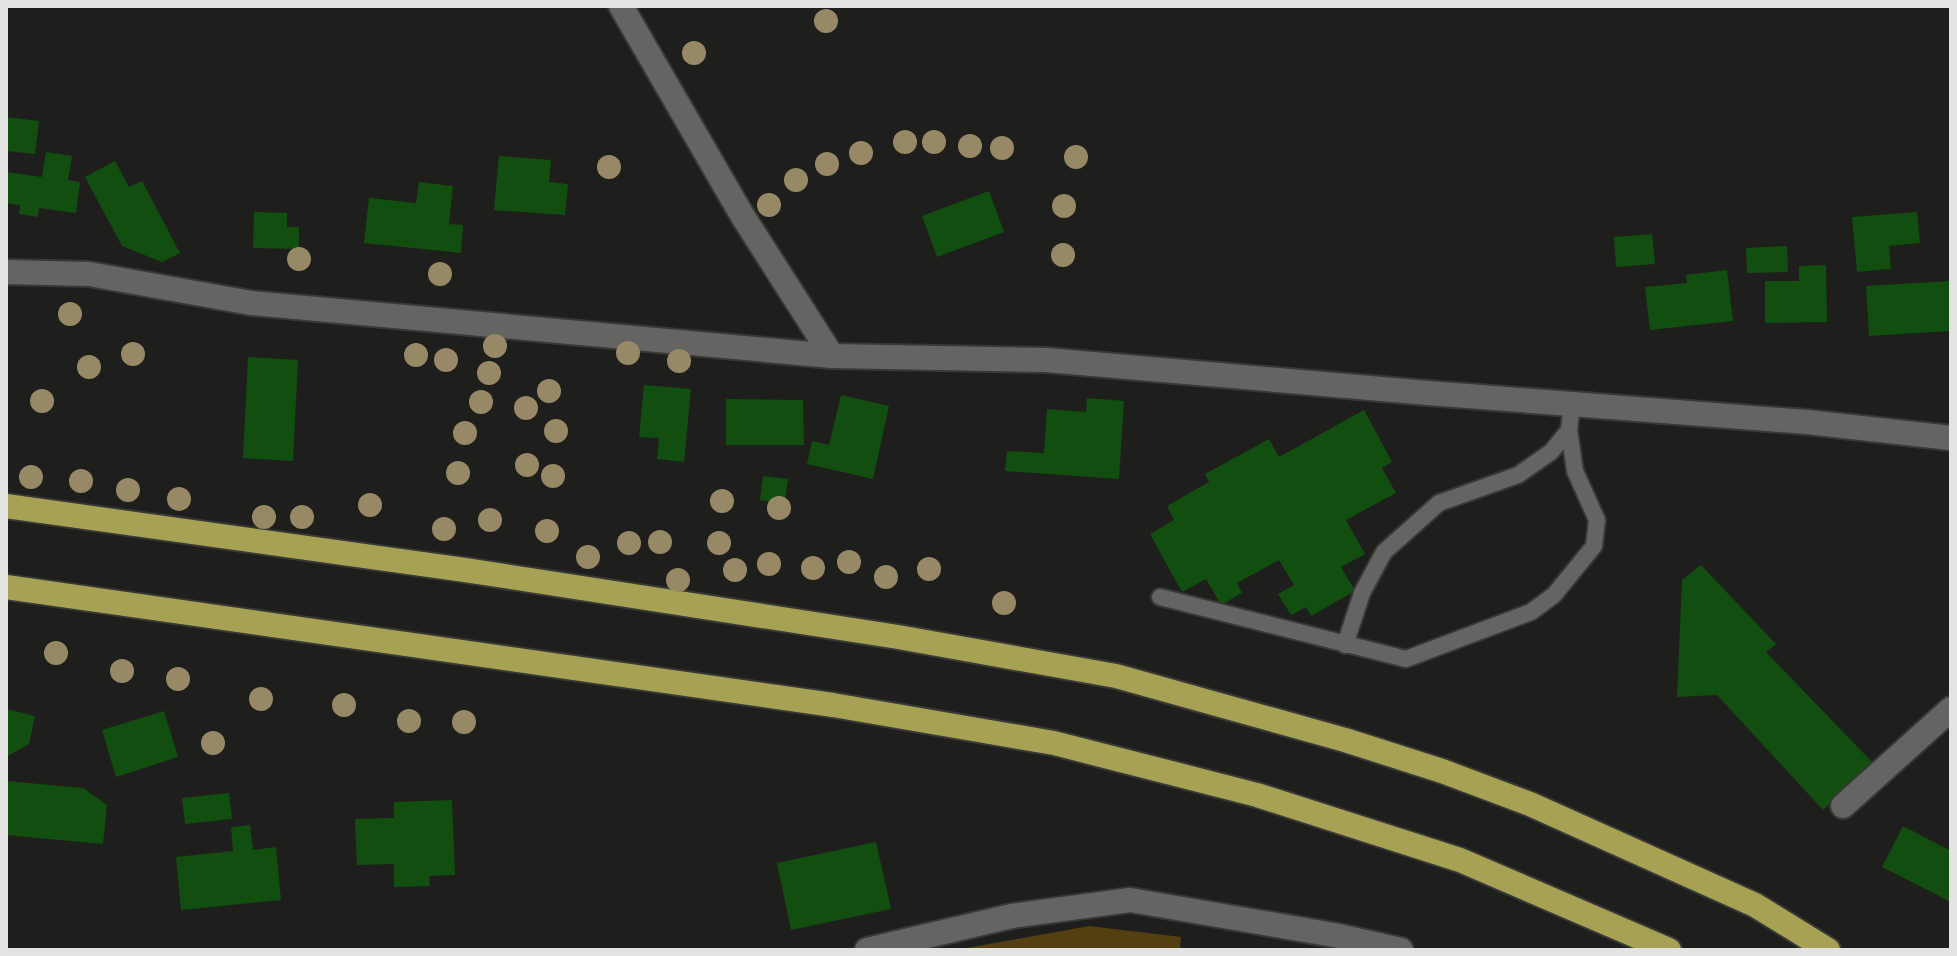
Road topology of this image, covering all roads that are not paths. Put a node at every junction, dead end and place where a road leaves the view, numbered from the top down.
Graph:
1 (621, 6) edge
2 (6, 272) edge
3 (832, 356) junction
4 (1572, 404) junction
5 (1569, 430) junction
6 (1951, 438) edge
7 (6, 506) edge
8 (6, 587) edge
9 (1160, 597) dead end
10 (1345, 645) junction
11 (1951, 709) edge
12 (1843, 806) dead end
13 (867, 950) edge
14 (1401, 950) edge
15 (1669, 950) edge
16 (1828, 950) edge

1 - 3 street
2 - 3 street
3 - 4 street
4 - 5 lane
4 - 6 street
5 - 10 lane
5 - 10 lane
7 - 16 highway
8 - 15 highway
9 - 10 lane
11 - 12 street
13 - 14 street

